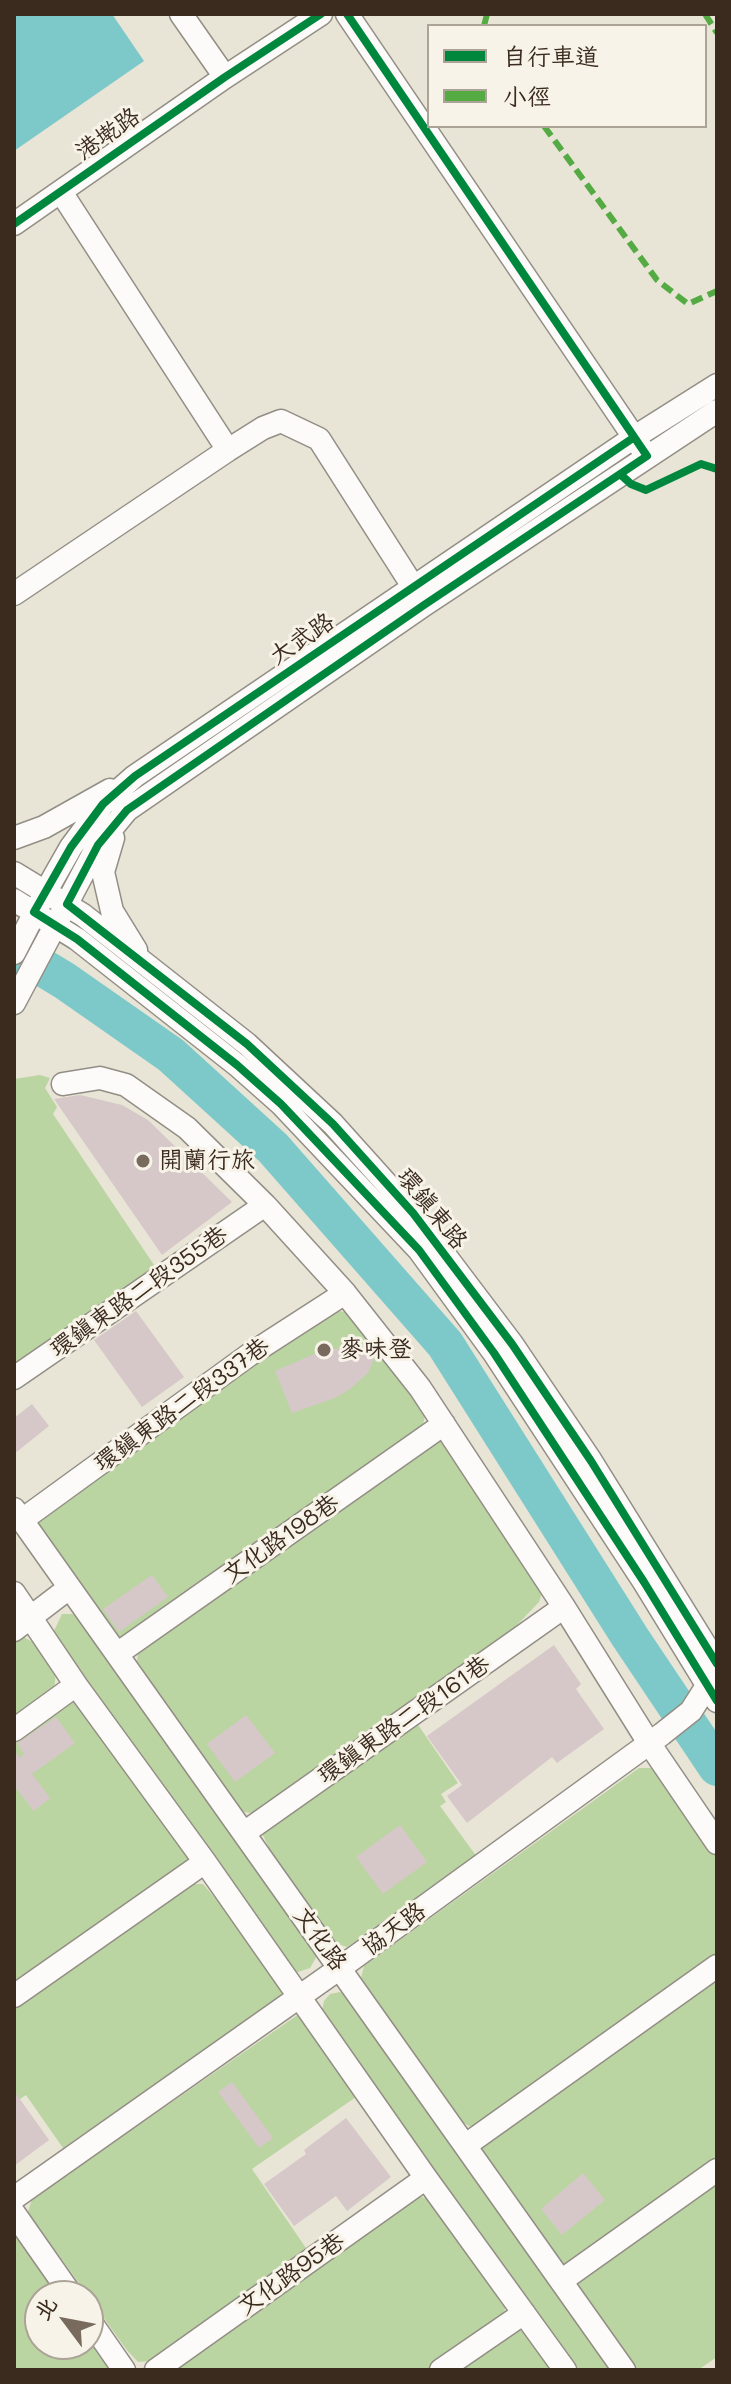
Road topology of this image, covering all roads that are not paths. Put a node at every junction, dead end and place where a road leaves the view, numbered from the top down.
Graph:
1 (181, 14) edge
2 (321, 14) edge
3 (347, 14) edge
4 (225, 77) junction
5 (61, 192) junction
6 (14, 224) edge
7 (717, 385) edge
8 (717, 411) edge
9 (633, 438) junction
10 (228, 450) junction
11 (647, 456) junction
12 (14, 594) edge
13 (420, 596) junction
14 (135, 776) junction
15 (127, 810) junction
16 (14, 838) edge
17 (14, 873) edge
18 (46, 891) junction
19 (14, 900) edge
20 (67, 904) junction
21 (30, 922) junction
22 (51, 934) junction
23 (14, 953) edge
24 (143, 962) junction
25 (17, 997) edge
26 (63, 1084) dead end
27 (265, 1205) junction
28 (345, 1293) junction
29 (14, 1378) edge
30 (444, 1424) junction
31 (18, 1515) edge
32 (69, 1588) junction
33 (14, 1593) edge
34 (564, 1607) junction
35 (23, 1624) edge
36 (117, 1654) junction
37 (717, 1664) edge
38 (76, 1685) junction
39 (714, 1686) edge
40 (14, 1730) edge
41 (655, 1738) junction
42 (244, 1833) junction
43 (717, 1843) edge
44 (205, 1862) junction
45 (717, 1966) edge
46 (340, 1968) junction
47 (14, 1996) edge
48 (300, 1996) junction
49 (466, 2145) junction
50 (717, 2170) edge
51 (426, 2178) junction
52 (14, 2198) edge
53 (14, 2213) edge
54 (61, 2280) edge
55 (561, 2281) junction
56 (524, 2313) junction
57 (104, 2341) edge
58 (124, 2370) edge
59 (156, 2370) edge
60 (441, 2370) edge
61 (565, 2370) edge
62 (624, 2370) edge

1 - 4 street
2 - 4 street, 港墘路
3 - 9 street
4 - 5 street, 港墘路
5 - 6 street, 港墘路
5 - 10 street
7 - 9 street, 大武路
8 - 11 street, 大武路
9 - 11 street
9 - 13 street, 大武路
10 - 12 street
10 - 13 street
11 - 13 street, 大武路
13 - 14 street, 大武路
13 - 15 street, 大武路
14 - 16 street
14 - 18 street, 大武路
15 - 20 street, 大武路
15 - 24 street
17 - 18 street, 環鎮東路
18 - 20 street, 環鎮東路
18 - 21 street, 大武路
19 - 21 street, 環鎮東路
20 - 22 street, 大武路
20 - 24 street, 環鎮東路
21 - 22 street, 環鎮東路
21 - 23 street, 大武路
22 - 25 street, 大武路
22 - 39 street, 環鎮東路
24 - 37 street, 環鎮東路
26 - 27 street
27 - 28 street
27 - 29 street, 環鎮東路二段355巷
28 - 30 street
28 - 31 street, 環鎮東路二段337巷
30 - 34 street
30 - 36 street, 文化路198巷
31 - 32 street, 文化路
32 - 35 street
32 - 36 street, 文化路
33 - 35 street
34 - 41 street
34 - 42 street, 環鎮東路二段161巷
35 - 38 street
36 - 42 street, 文化路
38 - 40 street
38 - 44 street
39 - 41 street, 協天路
41 - 43 street
41 - 46 street, 協天路
42 - 46 street, 文化路
44 - 47 street
44 - 48 street
45 - 49 street
46 - 48 street, 協天路
46 - 49 street, 文化路
48 - 51 street
48 - 52 street, 協天路
49 - 55 street, 文化路
50 - 55 street
51 - 56 street
51 - 59 street, 文化路95巷
53 - 54 street
55 - 62 street, 文化路
56 - 60 street
56 - 61 street
57 - 58 street

